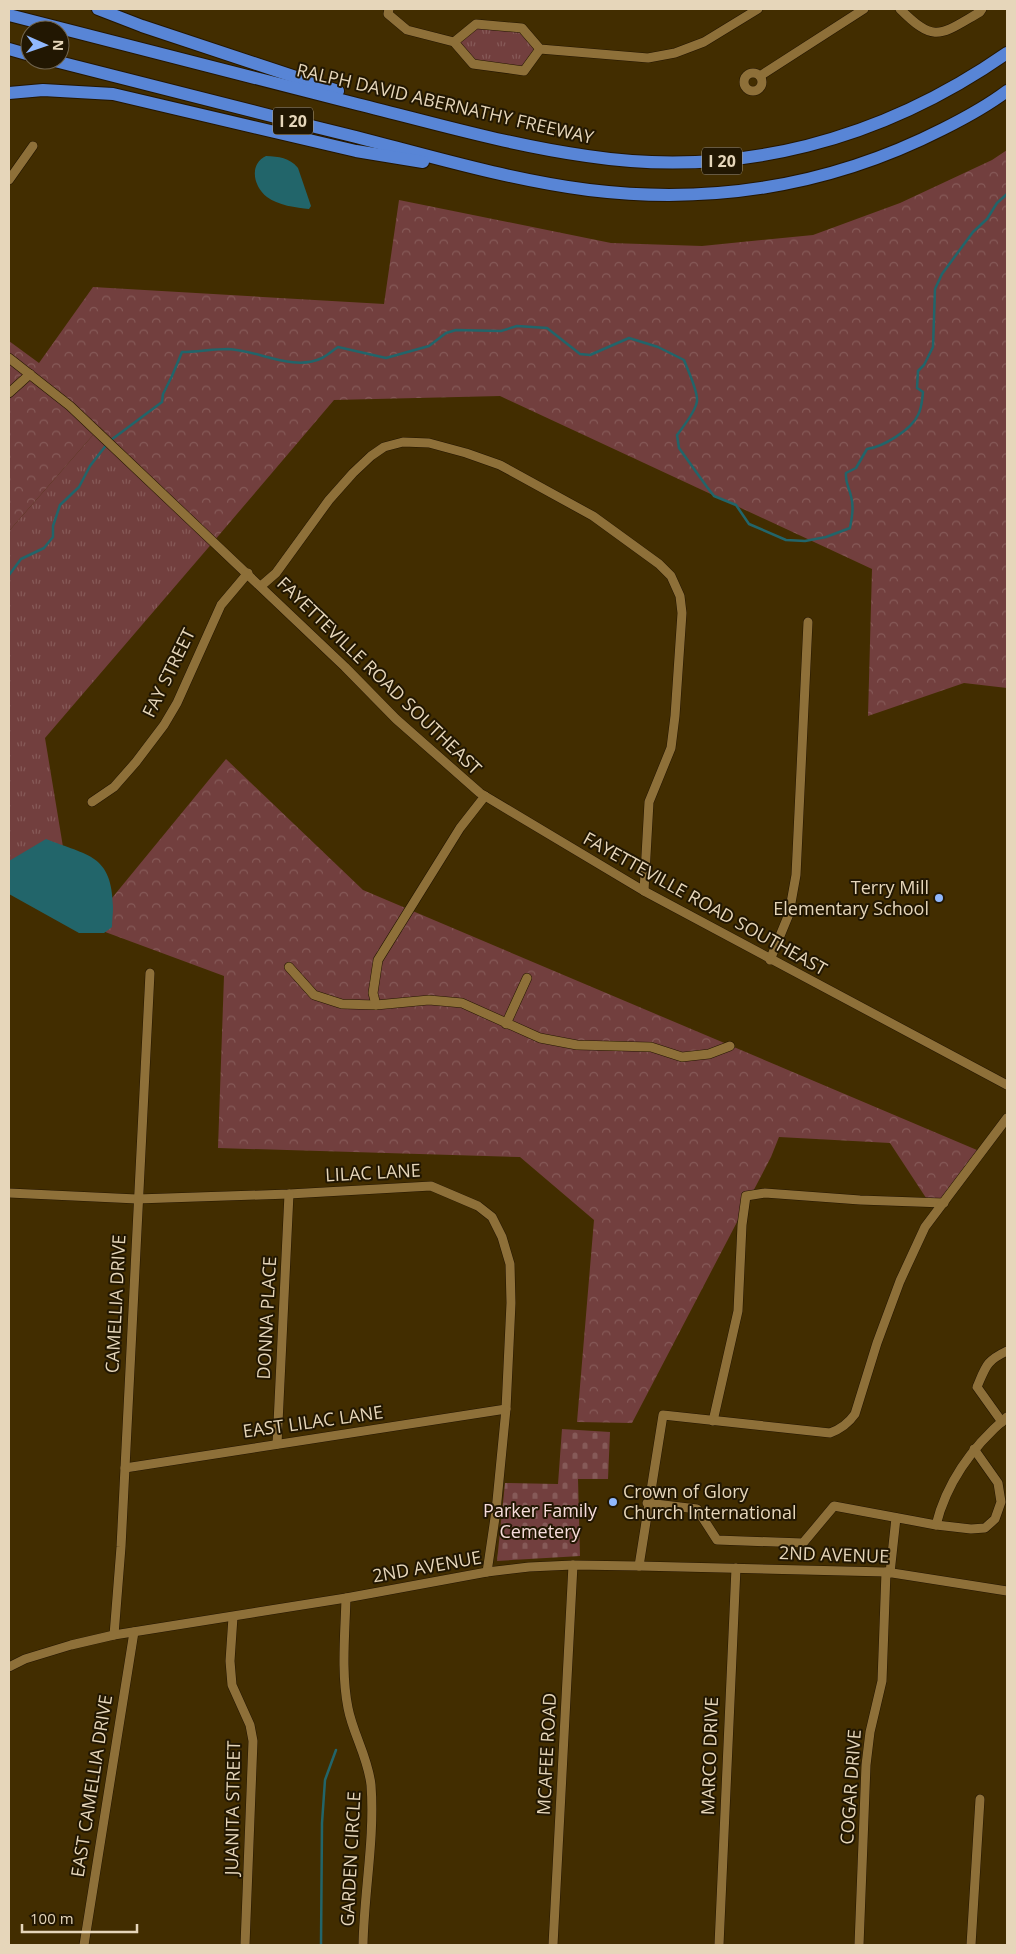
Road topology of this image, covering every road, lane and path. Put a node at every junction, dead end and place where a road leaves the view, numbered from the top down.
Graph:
1 (98, 9) edge
2 (388, 9) edge
3 (758, 9) edge
4 (864, 9) edge
5 (900, 9) edge
6 (982, 9) edge
7 (9, 15) edge
8 (454, 42) junction
9 (540, 49) junction
10 (1007, 53) edge
11 (70, 65) edge
12 (760, 76) dead end
13 (1007, 92) edge
14 (9, 93) edge
15 (418, 119) junction
16 (33, 146) dead end
17 (9, 180) edge
18 (535, 180) junction
19 (9, 358) edge
20 (30, 374) junction
21 (9, 393) edge
22 (248, 573) junction
23 (261, 586) junction
24 (808, 622) dead end
25 (484, 796) junction
26 (92, 802) dead end
27 (644, 891) junction
28 (770, 960) junction
29 (290, 967) dead end
30 (150, 973) dead end
31 (527, 978) dead end
32 (376, 1005) junction
33 (506, 1024) junction
34 (730, 1046) dead end
35 (1007, 1085) edge
36 (1007, 1118) edge
37 (9, 1193) edge
38 (289, 1194) junction
39 (138, 1199) junction
40 (944, 1203) junction
41 (1007, 1351) edge
42 (506, 1409) junction
43 (1005, 1419) edge
44 (712, 1421) junction
45 (277, 1444) junction
46 (974, 1450) junction
47 (125, 1468) junction
48 (647, 1502) junction
49 (896, 1518) junction
50 (936, 1525) junction
51 (573, 1565) junction
52 (639, 1566) junction
53 (736, 1568) junction
54 (488, 1572) junction
55 (888, 1573) junction
56 (1007, 1590) edge
57 (346, 1598) junction
58 (232, 1616) junction
59 (134, 1632) junction
60 (114, 1635) junction
61 (9, 1668) edge
62 (980, 1799) dead end
63 (84, 1945) edge
64 (245, 1945) edge
65 (363, 1945) edge
66 (554, 1945) edge
67 (719, 1945) edge
68 (859, 1945) edge
69 (971, 1945) edge

1 - 15 highway
2 - 8 street
3 - 9 street
4 - 12 street
5 - 6 street
7 - 15 highway, RALPH DAVID ABERNATHY FREEWAY / I 20
8 - 9 street
8 - 9 street
10 - 15 highway, RALPH DAVID ABERNATHY FREEWAY / I 20
11 - 18 highway, I 20
13 - 18 highway, I 20
14 - 18 highway
16 - 17 street
19 - 20 street, FAYETTEVILLE ROAD SOUTHEAST
20 - 21 street
20 - 22 street, FAYETTEVILLE ROAD SOUTHEAST
22 - 23 street, FAYETTEVILLE ROAD SOUTHEAST
22 - 26 street, FAY STREET
23 - 25 street, FAYETTEVILLE ROAD SOUTHEAST
23 - 27 street
24 - 28 street
25 - 27 street, FAYETTEVILLE ROAD SOUTHEAST
25 - 32 street
27 - 28 street, FAYETTEVILLE ROAD SOUTHEAST
28 - 35 street, FAYETTEVILLE ROAD SOUTHEAST
29 - 32 street
30 - 39 street, CAMELLIA DRIVE
31 - 33 street
32 - 33 street
33 - 34 street
36 - 40 street
37 - 39 street, LILAC LANE
38 - 39 street, LILAC LANE
38 - 42 street, LILAC LANE
38 - 45 street, DONNA PLACE
39 - 47 street, CAMELLIA DRIVE
40 - 44 street
40 - 44 street
41 - 43 street
42 - 45 street, EAST LILAC LANE
42 - 54 street, LILAC LANE
43 - 46 street
44 - 48 street
45 - 47 street, EAST LILAC LANE
46 - 50 street
46 - 50 street
47 - 60 street, CAMELLIA DRIVE
48 - 49 street
48 - 52 street
49 - 50 street
49 - 55 street, COGAR DRIVE
51 - 52 street, 2ND AVENUE
51 - 54 street, 2ND AVENUE
51 - 66 street, MCAFEE ROAD
52 - 53 street, 2ND AVENUE
53 - 55 street, 2ND AVENUE
53 - 67 street, MARCO DRIVE
54 - 57 street, 2ND AVENUE
55 - 56 street, 2ND AVENUE
55 - 68 street, COGAR DRIVE
57 - 58 street, 2ND AVENUE
57 - 65 street, GARDEN CIRCLE
58 - 59 street, 2ND AVENUE
58 - 64 street, JUANITA STREET
59 - 60 street, 2ND AVENUE
59 - 63 street, EAST CAMELLIA DRIVE
60 - 61 street, 2ND AVENUE
62 - 69 street

